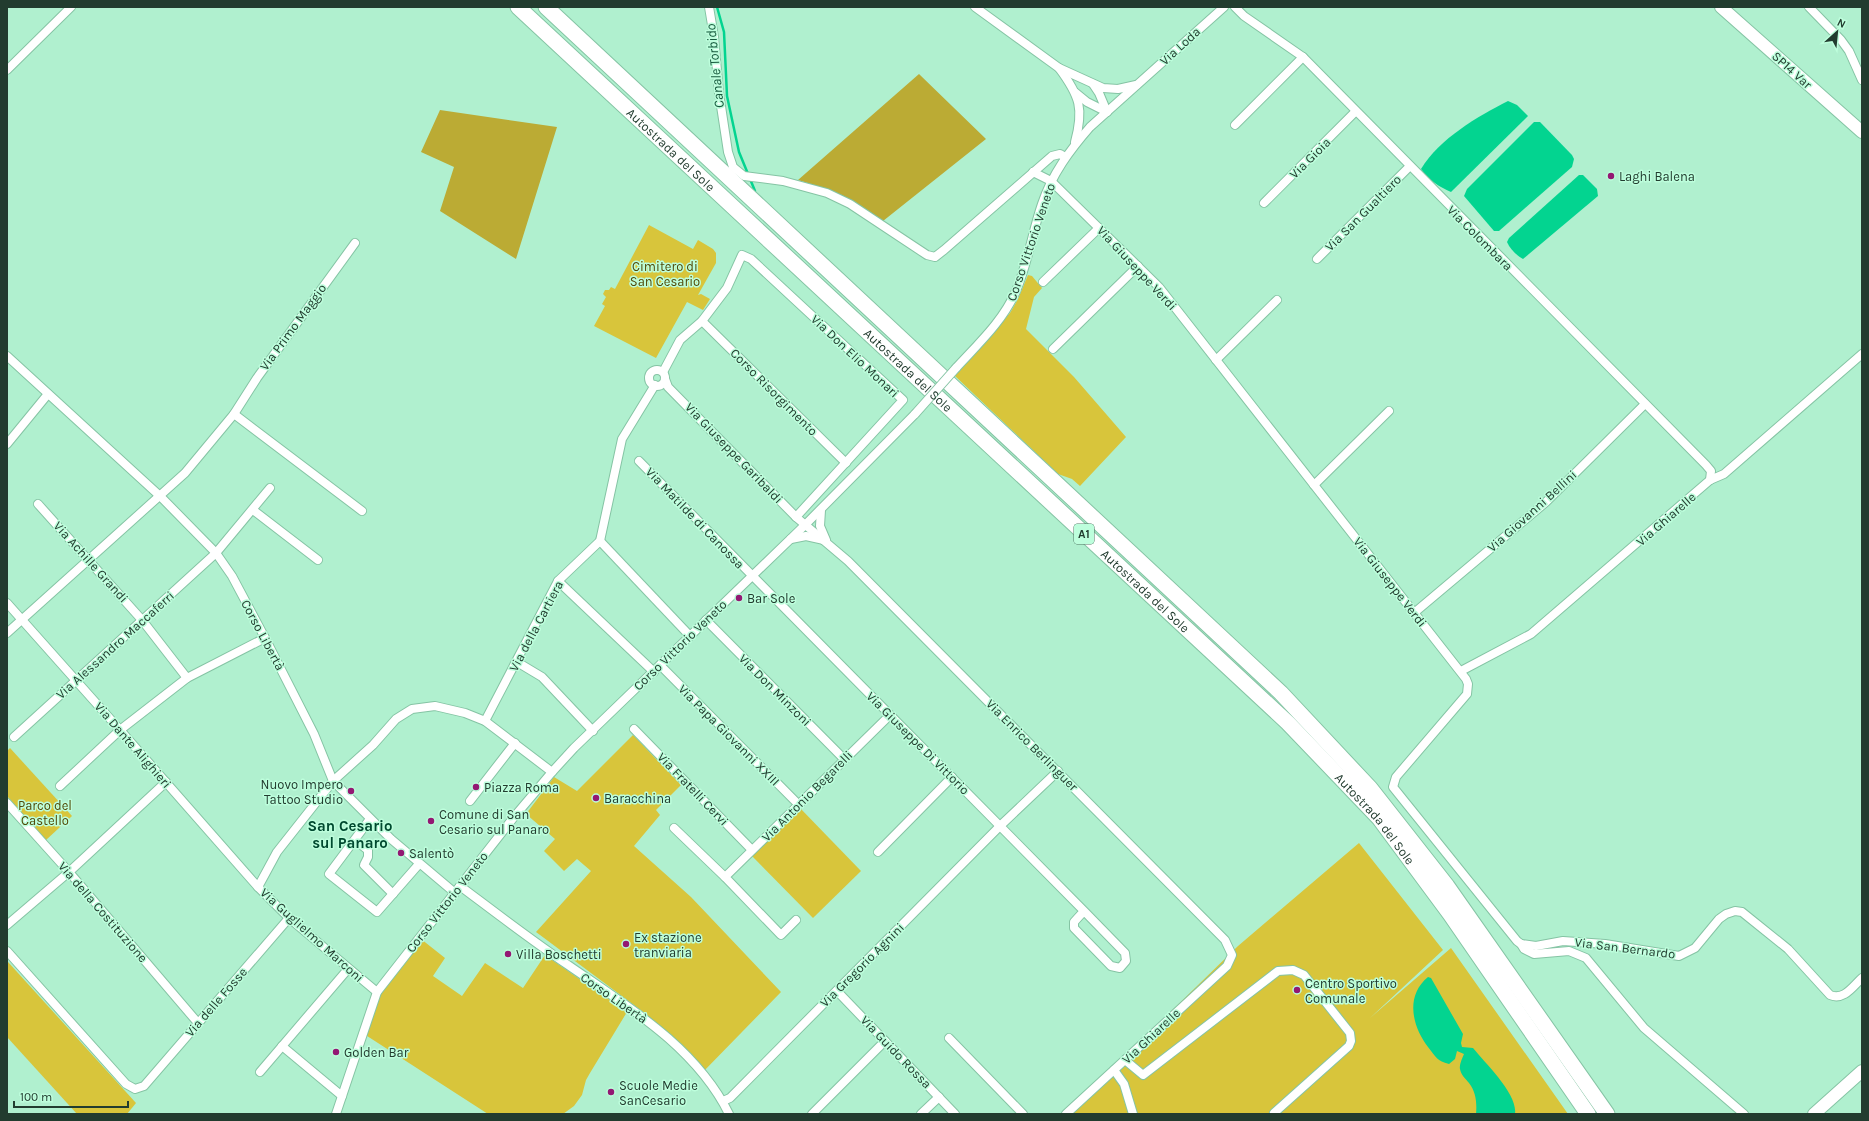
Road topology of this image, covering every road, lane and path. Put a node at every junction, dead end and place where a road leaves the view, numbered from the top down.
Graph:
1 (71, 7) edge
2 (518, 7) edge
3 (546, 7) edge
4 (709, 7) edge
5 (975, 7) edge
6 (1224, 7) edge
7 (1235, 7) edge
8 (1721, 7) edge
9 (1809, 7) edge
10 (1303, 57) junction
11 (1059, 68) junction
12 (7, 70) edge
13 (1862, 80) edge
14 (1093, 84) junction
15 (1136, 85) junction
16 (1075, 92) junction
17 (1107, 112) junction
18 (1355, 112) junction
19 (1235, 125) dead end
20 (1862, 132) edge
21 (1074, 145) junction
22 (1065, 157) junction
23 (1409, 166) junction
24 (1033, 172) junction
25 (1051, 181) junction
26 (1264, 203) dead end
27 (1099, 228) junction
28 (355, 243) dead end
29 (1317, 259) dead end
30 (1138, 266) junction
31 (1043, 282) dead end
32 (1277, 300) dead end
33 (702, 321) junction
34 (1053, 348) dead end
35 (1862, 354) edge
36 (7, 356) edge
37 (1216, 360) junction
38 (664, 376) junction
39 (655, 385) junction
40 (48, 394) junction
41 (1645, 404) junction
42 (1389, 411) dead end
43 (234, 414) junction
44 (7, 444) edge
45 (639, 461) dead end
46 (846, 463) junction
47 (1710, 480) junction
48 (1314, 485) junction
49 (270, 488) dead end
50 (161, 497) junction
51 (38, 504) dead end
52 (253, 510) junction
53 (821, 510) junction
54 (362, 511) dead end
55 (796, 517) junction
56 (806, 524) junction
57 (791, 539) junction
58 (600, 541) junction
59 (826, 541) junction
60 (216, 553) junction
61 (89, 560) junction
62 (318, 560) dead end
63 (752, 576) junction
64 (558, 581) junction
65 (7, 603) edge
66 (1414, 613) junction
67 (22, 620) junction
68 (142, 620) junction
69 (706, 620) junction
70 (7, 633) edge
71 (690, 636) junction
72 (265, 638) junction
73 (517, 662) dead end
74 (660, 666) junction
75 (1461, 671) junction
76 (654, 672) junction
77 (187, 678) junction
78 (1466, 679) joint
79 (75, 680) junction
80 (890, 715) junction
81 (485, 721) junction
82 (634, 729) dead end
83 (120, 730) junction
84 (593, 731) junction
85 (14, 737) dead end
86 (515, 743) junction
87 (844, 759) junction
88 (1058, 771) junction
89 (552, 772) junction
90 (952, 777) junction
91 (333, 781) junction
92 (166, 782) junction
93 (60, 786) dead end
94 (470, 801) dead end
95 (7, 803) edge
96 (798, 804) junction
97 (370, 819) junction
98 (1000, 826) junction
99 (674, 828) dead end
100 (355, 840) junction
101 (752, 850) junction
102 (878, 852) dead end
103 (419, 864) junction
104 (69, 872) junction
105 (725, 877) junction
106 (258, 888) junction
107 (458, 890) junction
108 (393, 894) junction
109 (1084, 911) junction
110 (288, 918) junction
111 (796, 920) dead end
112 (7, 925) edge
113 (1521, 944) junction
114 (7, 952) edge
115 (1232, 955) joint
116 (348, 969) junction
117 (1862, 978) edge
118 (837, 991) junction
119 (377, 992) junction
120 (198, 1023) junction
121 (949, 1038) dead end
122 (885, 1041) junction
123 (282, 1046) junction
124 (1125, 1060) junction
125 (1114, 1070) junction
126 (1862, 1071) edge
127 (260, 1072) dead end
128 (342, 1096) junction
129 (939, 1097) junction
130 (723, 1101) junction
131 (1274, 1113) edge
132 (336, 1114) edge
133 (729, 1114) edge
134 (812, 1114) edge
135 (921, 1114) edge
136 (955, 1114) edge
137 (1023, 1114) edge
138 (1066, 1114) edge
139 (1134, 1114) edge
140 (1588, 1114) edge
141 (1607, 1114) edge
142 (1744, 1114) edge
143 (1814, 1114) edge

1 - 12 street
2 - 140 highway, Autostrada del Sole / A1
3 - 141 highway, Autostrada del Sole / A1
4 - 24 street
5 - 11 street
6 - 15 street, Via Loda
7 - 10 street, Via Colombara
8 - 20 main road, SP14 Var
9 - 13 street
10 - 18 street, Via Colombara
10 - 19 street
11 - 14 street
11 - 16 street
14 - 15 street
14 - 17 street
15 - 17 street, Corso Vittorio Veneto
16 - 17 street
16 - 21 street
17 - 21 street, Corso Vittorio Veneto
18 - 23 street, Via Colombara
18 - 26 street, Via Gioia
21 - 22 street, Corso Vittorio Veneto
22 - 24 street
22 - 25 street, Corso Vittorio Veneto
23 - 29 street, Via San Gualtiero
23 - 41 street, Via Colombara
24 - 25 street, Via Giuseppe Verdi
25 - 27 street, Via Giuseppe Verdi
25 - 53 street, Corso Vittorio Veneto, bridge
27 - 30 street, Via Giuseppe Verdi
27 - 31 street
28 - 43 street, Via Primo Maggio
30 - 34 street
30 - 37 street, Via Giuseppe Verdi
32 - 37 street
33 - 38 street
33 - 46 street, Corso Risorgimento
33 - 46 street, Via Don Elio Monari
35 - 47 street, Via Ghiarelle
36 - 40 street, Corso Libertà
37 - 48 street, Via Giuseppe Verdi
38 - 39 street
38 - 39 street
38 - 55 street, Via Giuseppe Garibaldi
39 - 58 street
40 - 44 street
40 - 50 street, Corso Libertà
41 - 47 street, Via Colombara
41 - 66 street, Via Giovanni Bellini
42 - 48 street
43 - 50 street, Via Primo Maggio
43 - 54 street
45 - 63 street, Via Matilde di Canossa
46 - 55 street, Via Don Elio Monari
47 - 75 street, Via Ghiarelle
48 - 66 street, Via Giuseppe Verdi
49 - 52 street, Via Alessandro Maccaferri
50 - 60 street, Corso Libertà
50 - 61 street, Via Primo Maggio
51 - 61 street, Via Achille Grandi
52 - 60 street, Via Alessandro Maccaferri
52 - 62 street
53 - 56 street, Corso Vittorio Veneto
53 - 59 street
55 - 56 street, Via Giuseppe Garibaldi
56 - 57 street, Corso Vittorio Veneto
56 - 59 street, Via Enrico Berlinguer
57 - 59 street, Via Enrico Berlinguer
57 - 63 street, Corso Vittorio Veneto
58 - 64 street, Via della Cartiera
58 - 71 street
59 - 88 street, Via Enrico Berlinguer
60 - 68 street, Via Alessandro Maccaferri
60 - 72 street, Corso Libertà
61 - 67 street, Via Primo Maggio
61 - 68 street, Via Achille Grandi
63 - 69 street, Corso Vittorio Veneto
63 - 80 street, Via Giuseppe Di Vittorio
64 - 76 street
64 - 81 street, Via della Cartiera
65 - 67 street, Via Dante Alighieri
66 - 75 street, Via Giuseppe Verdi
67 - 70 street, Via Primo Maggio
67 - 79 street, Via Dante Alighieri
68 - 77 street, Via Achille Grandi
68 - 79 street, Via Alessandro Maccaferri
69 - 71 street, Corso Vittorio Veneto
69 - 87 street, Via Don Minzoni
71 - 74 street, Corso Vittorio Veneto
72 - 77 street
72 - 91 street, Corso Libertà
73 - 84 street
74 - 76 street, Corso Vittorio Veneto
74 - 96 street, Via Papa Giovanni XXIII
75 - 78 street, Via Giuseppe Verdi
76 - 84 street, Corso Vittorio Veneto
77 - 83 street
78 - 113 street, Via San Bernardo
79 - 83 street, Via Dante Alighieri
79 - 85 street, Via Alessandro Maccaferri
80 - 87 street, Via Antonio Begarelli
80 - 90 street, Via Giuseppe Di Vittorio
81 - 86 street, Via Guglielmo Marconi
81 - 91 street, Via Guglielmo Marconi
82 - 101 street, Via Fratelli Cervi
83 - 92 street, Via Dante Alighieri
83 - 93 street
84 - 89 street, Corso Vittorio Veneto
86 - 89 street, Via Guglielmo Marconi
86 - 94 street
87 - 96 street, Via Antonio Begarelli
88 - 98 street, Via Gregorio Agnini
88 - 115 street, Via Enrico Berlinguer
89 - 107 street, Corso Vittorio Veneto
90 - 98 street, Via Giuseppe Di Vittorio
90 - 102 street
91 - 97 street, Corso Libertà
91 - 106 street, Via Guglielmo Marconi
92 - 104 street
92 - 106 street, Via Dante Alighieri
95 - 104 street, Via della Costituzione
96 - 101 street, Via Antonio Begarelli
97 - 100 street
97 - 103 street, Corso Libertà
98 - 109 street, Via Giuseppe Di Vittorio
98 - 118 street, Via Gregorio Agnini
99 - 105 street
100 - 108 street
100 - 108 street
101 - 105 street, Via Antonio Begarelli
103 - 107 street, Corso Libertà
103 - 108 street
104 - 112 street
104 - 120 street, Via della Costituzione
105 - 111 street
106 - 110 street, Via Guglielmo Marconi
107 - 119 street, Corso Vittorio Veneto
107 - 130 street, Corso Libertà
109 - 109 street, Via Giuseppe Di Vittorio
110 - 116 street, Via Guglielmo Marconi
110 - 120 street, Via delle Fosse
113 - 117 street, Via San Bernardo
113 - 142 street, Via San Bernardo
114 - 120 street, Via delle Fosse
115 - 124 street, Via Ghiarelle
116 - 119 street, Via Guglielmo Marconi
116 - 123 street
118 - 122 street, Via Guido Rossa
118 - 130 street, Via Gregorio Agnini
119 - 128 street, Corso Vittorio Veneto
121 - 137 street
122 - 129 street, Via Guido Rossa
122 - 134 street
123 - 127 street
123 - 128 street
124 - 125 street, Via Ghiarelle
124 - 131 street
125 - 138 street, Via Ghiarelle
125 - 139 street
126 - 143 main road
128 - 132 street, Corso Vittorio Veneto
129 - 135 street
129 - 136 street, Via Guido Rossa
130 - 133 street, Corso Libertà

